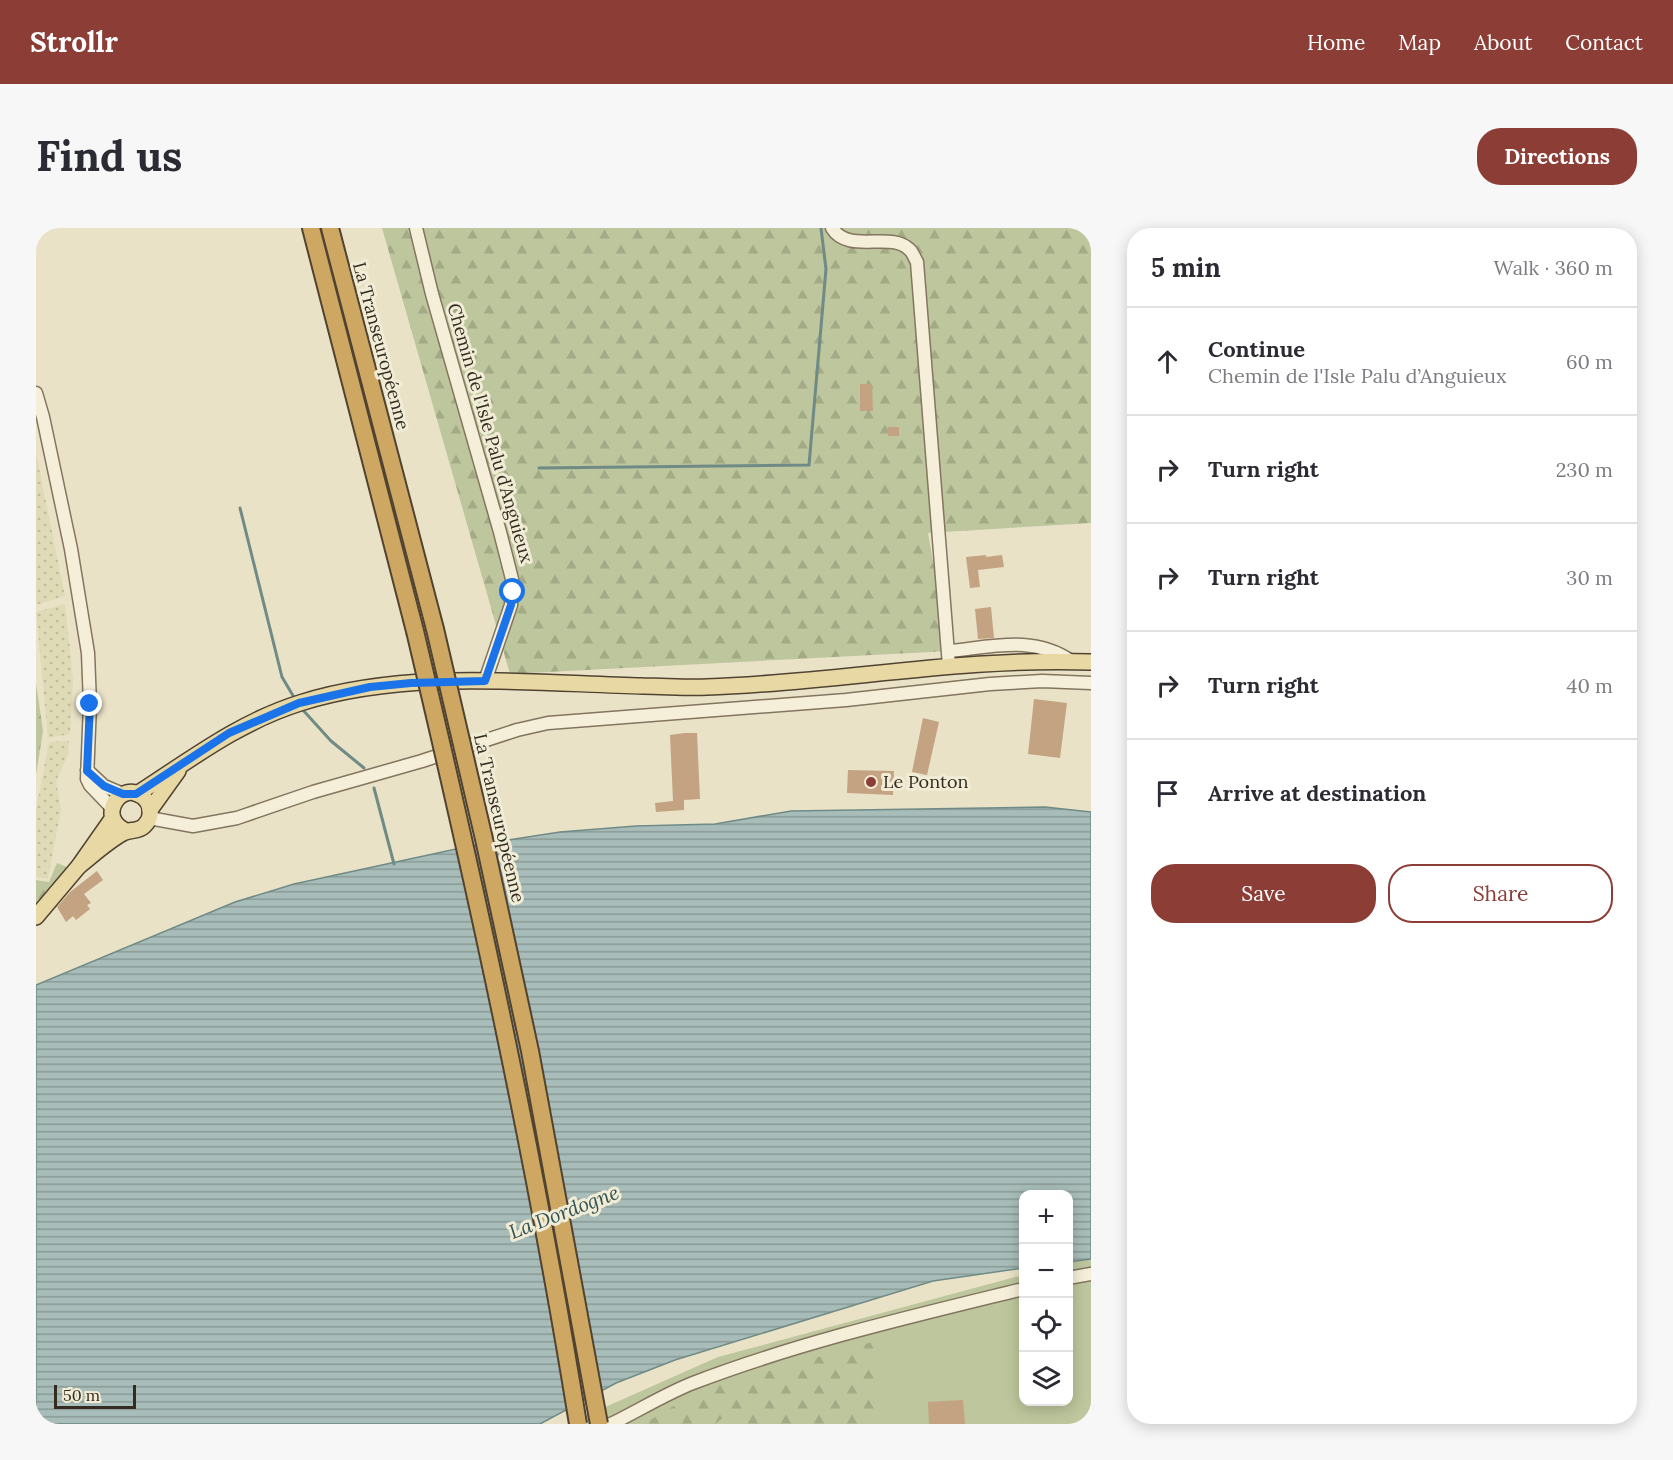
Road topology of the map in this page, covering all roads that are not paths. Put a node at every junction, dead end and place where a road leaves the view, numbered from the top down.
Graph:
1 (311, 228) edge
2 (330, 228) edge
3 (416, 228) edge
4 (832, 228) edge
5 (36, 393) edge
6 (949, 658) junction
7 (1091, 662) edge
8 (485, 681) junction
9 (1091, 683) edge
10 (182, 765) junction
11 (87, 771) junction
12 (130, 794) junction
13 (112, 814) junction
14 (150, 814) junction
15 (126, 831) junction
16 (79, 866) junction
17 (36, 917) edge
18 (1091, 1274) edge
19 (1073, 1277) edge
20 (1019, 1290) edge
21 (578, 1424) edge
22 (599, 1424) edge
23 (611, 1424) edge

1 - 21 highway, La Transeuropéenne, bridge
2 - 22 highway, La Transeuropéenne, bridge
3 - 8 street, Chemin de l'Isle Palu d’Anguieux
4 - 6 street
5 - 11 street
6 - 7 main road
6 - 8 main road
8 - 10 main road
9 - 14 street
10 - 12 main road
10 - 14 main road
11 - 12 street
11 - 13 street
12 - 13 main road
12 - 14 main road
13 - 15 main road
13 - 16 main road
14 - 15 main road
15 - 16 main road
16 - 17 main road
18 - 19 street
20 - 23 street

